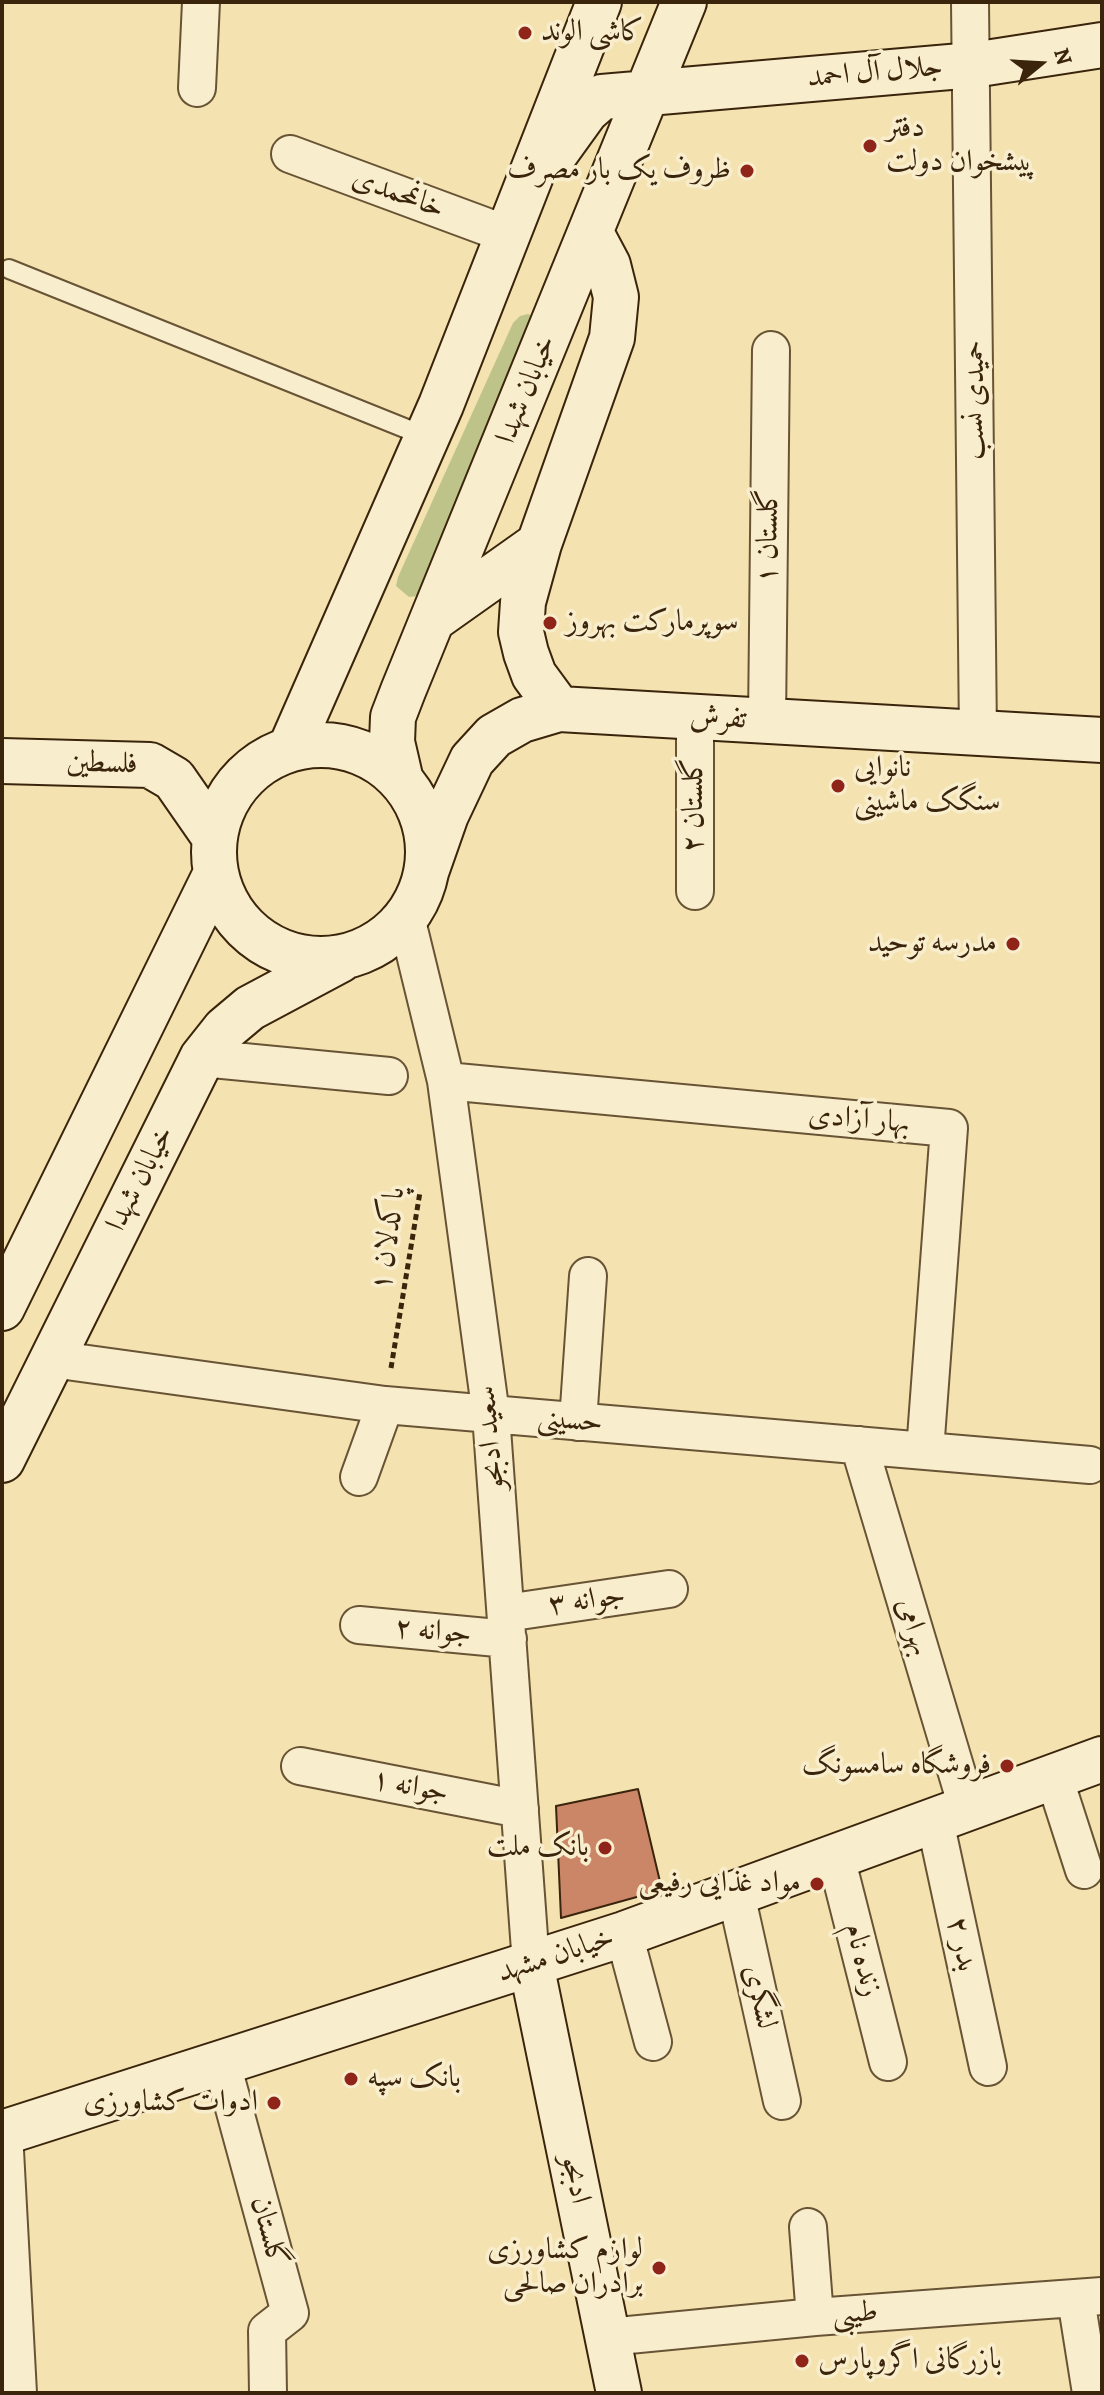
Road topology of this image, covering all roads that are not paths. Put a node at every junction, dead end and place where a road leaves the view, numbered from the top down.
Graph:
1 (201, 2) edge
2 (599, 2) edge
3 (684, 2) edge
4 (970, 2) edge
5 (1102, 45) edge
6 (973, 65) junction
7 (197, 88) dead end
8 (648, 92) junction
9 (290, 154) dead end
10 (526, 184) junction
11 (591, 233) junction
12 (506, 234) junction
13 (9, 269) dead end
14 (771, 350) dead end
15 (427, 437) junction
16 (539, 544) junction
17 (436, 617) junction
18 (559, 709) junction
19 (695, 719) junction
20 (767, 721) junction
21 (978, 735) junction
22 (1102, 740) edge
23 (290, 749) junction
24 (2, 761) edge
25 (401, 781) junction
26 (216, 856) junction
27 (426, 872) junction
28 (695, 891) dead end
29 (406, 917) junction
30 (346, 957) junction
31 (202, 1058) junction
32 (389, 1076) dead end
33 (446, 1081) junction
34 (588, 1276) dead end
35 (2, 1308) edge
36 (52, 1359) junction
37 (385, 1405) junction
38 (491, 1415) junction
39 (578, 1422) junction
40 (859, 1445) junction
41 (925, 1451) junction
42 (2, 1460) edge
43 (1090, 1465) dead end
44 (359, 1477) dead end
45 (669, 1589) dead end
46 (359, 1625) dead end
47 (507, 1626) junction
48 (1102, 1759) edge
49 (300, 1766) dead end
50 (1054, 1777) junction
51 (520, 1809) junction
52 (951, 1816) junction
53 (836, 1857) junction
54 (1084, 1870) dead end
55 (736, 1894) junction
56 (624, 1934) junction
57 (531, 1964) junction
58 (653, 2042) dead end
59 (888, 2062) dead end
60 (222, 2064) junction
61 (988, 2067) dead end
62 (782, 2101) dead end
63 (3, 2132) edge
64 (808, 2227) dead end
65 (1089, 2298) edge
66 (815, 2317) junction
67 (608, 2337) junction
68 (18, 2393) edge
69 (268, 2393) edge
70 (619, 2393) edge
71 (1091, 2393) edge

1 - 7 street
2 - 10 main road
3 - 8 main road, خیابان شهدا
4 - 6 street, حمیدی نسب
5 - 6 main road, جلال آل احمد
6 - 8 main road, جلال آل احمد
6 - 21 street, حمیدی نسب
8 - 10 main road, جلال آل احمد
8 - 11 main road, خیابان شهدا
9 - 12 street, خانمحمدی
10 - 12 main road
11 - 16 main road
11 - 17 main road, خیابان شهدا
12 - 15 main road
13 - 15 lane
14 - 20 street, گلستان ۱
15 - 23 main road
16 - 17 main road
16 - 18 main road
17 - 25 main road, خیابان شهدا
18 - 19 main road, تفرش
18 - 27 main road, تفرش
19 - 20 main road, تفرش
19 - 28 street, گلستان ۲
20 - 21 main road, تفرش
21 - 22 main road, تفرش
23 - 25 main road
23 - 26 main road
24 - 26 main road, فلسطین
25 - 27 main road
26 - 30 main road
26 - 35 main road
27 - 29 main road
29 - 30 main road
29 - 33 street, سعید ادبجو
30 - 31 main road, خیابان شهدا
31 - 32 street
31 - 36 main road, خیابان شهدا
33 - 38 street, سعید ادبجو
33 - 41 street, بهار آزادی
34 - 39 street
36 - 37 street, حسینی
36 - 42 main road, خیابان شهدا
37 - 38 street, حسینی
37 - 44 street
38 - 39 street, حسینی
38 - 47 street, سعید ادبجو
39 - 40 street, حسینی
40 - 41 street, حسینی
40 - 52 street, بهرامی
41 - 43 street, حسینی
45 - 47 street, جوانه ۳
46 - 47 street, جوانه ۲
47 - 51 street, سعید ادبجو
48 - 50 main road, خیابان مشهد
49 - 51 street, جوانه ۱
50 - 52 main road, خیابان مشهد
50 - 54 street
51 - 57 street, سعید ادبجو
52 - 53 main road, خیابان مشهد
52 - 61 street, بدر ۲
53 - 55 main road, خیابان مشهد
53 - 59 street, زنده نام
55 - 56 main road, خیابان مشهد
55 - 62 street, لشگری
56 - 57 main road, خیابان مشهد
56 - 58 street
57 - 60 main road, خیابان مشهد
57 - 67 main road, ادبجو
60 - 63 main road, خیابان مشهد
60 - 69 street, گلستان
63 - 68 street
64 - 66 street
65 - 66 street, طیبی
65 - 71 street
66 - 67 street, طیبی
67 - 70 main road, ادبجو

